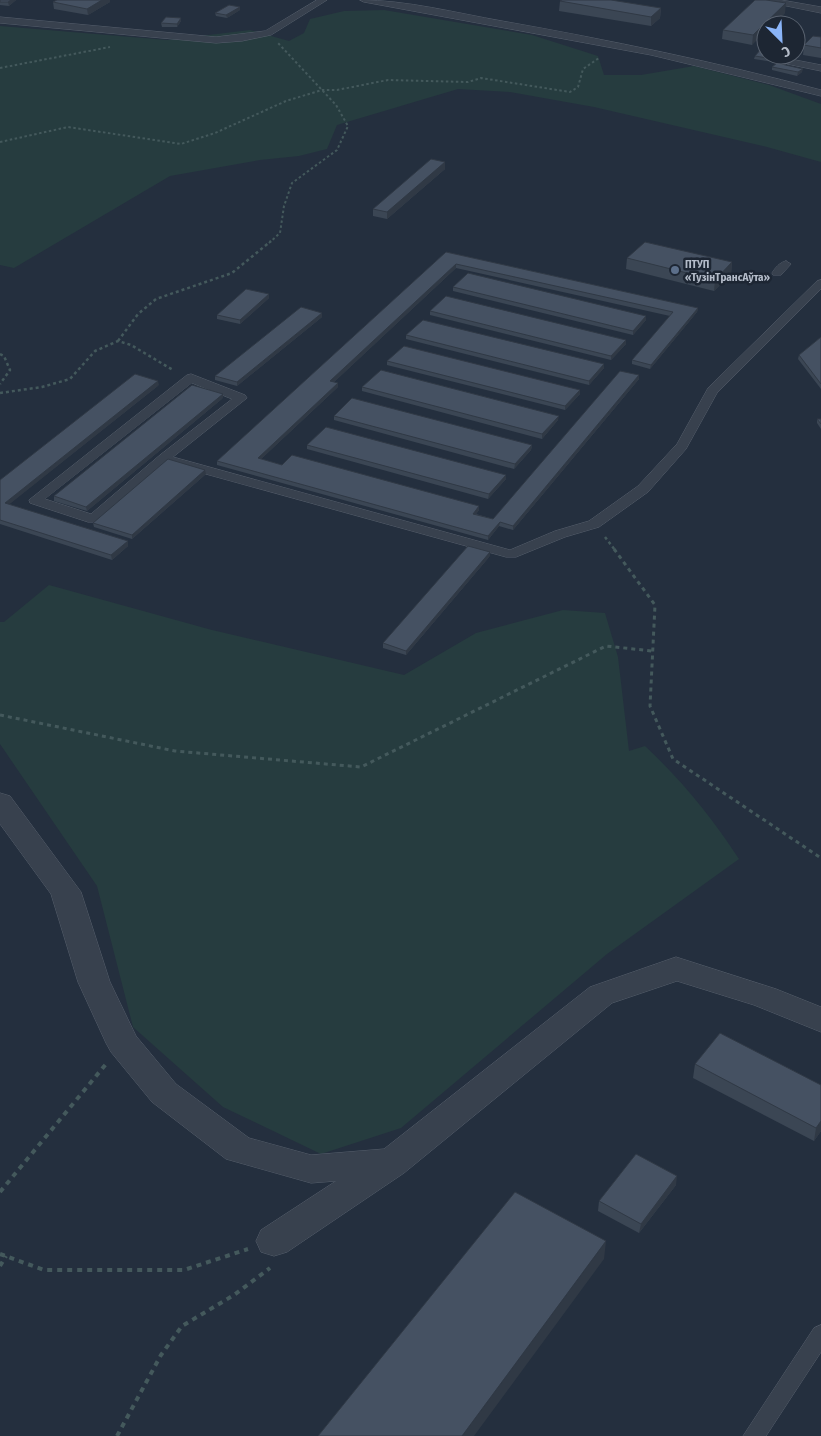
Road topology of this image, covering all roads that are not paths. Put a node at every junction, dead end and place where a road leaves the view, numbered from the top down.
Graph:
1 (322, 0) edge
2 (364, 0) edge
3 (767, 0) edge
4 (821, 10) edge
5 (0, 20) edge
6 (806, 65) edge
7 (821, 68) edge
8 (821, 92) edge
9 (786, 264) dead end
10 (778, 273) dead end
11 (821, 283) edge
12 (164, 458) junction
13 (0, 803) edge
14 (821, 1020) edge
15 (392, 1163) junction
16 (273, 1253) road end
17 (821, 1334) edge
18 (754, 1436) edge

1 - 5 lane
2 - 8 lane
3 - 4 lane
6 - 7 lane
9 - 10 lane
11 - 12 lane
12 - 12 lane
13 - 15 street
14 - 15 street
15 - 16 street
17 - 18 lane

